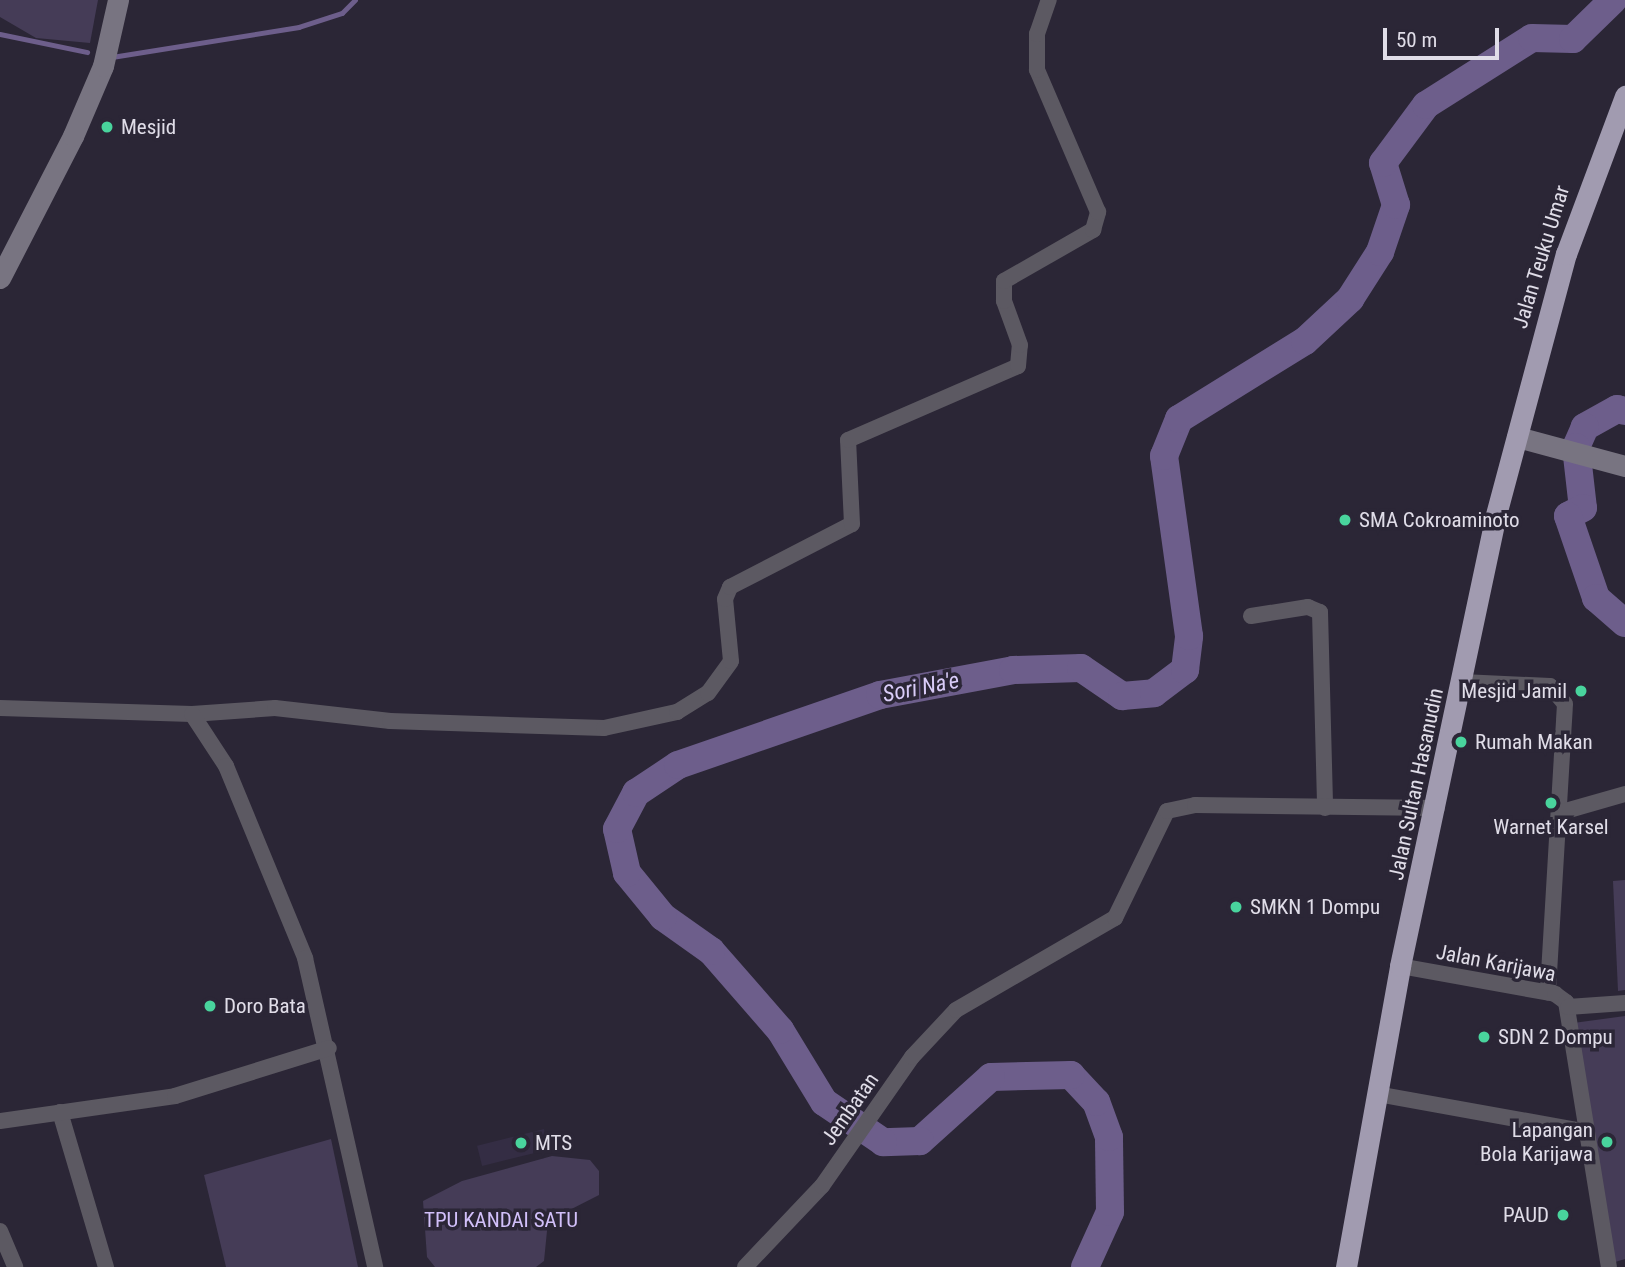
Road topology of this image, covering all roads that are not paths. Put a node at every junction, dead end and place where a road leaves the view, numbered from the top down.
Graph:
1 (118, 0) edge
2 (1049, 0) edge
3 (1625, 96) edge
4 (0, 278) edge
5 (1517, 437) junction
6 (1625, 466) edge
7 (1251, 617) dead end
8 (1462, 682) junction
9 (0, 708) edge
10 (192, 714) junction
11 (1625, 794) edge
12 (1325, 808) junction
13 (1437, 808) junction
14 (1563, 812) junction
15 (1400, 966) junction
16 (1548, 993) junction
17 (1625, 1003) edge
18 (1569, 1007) junction
19 (329, 1048) junction
20 (1377, 1094) junction
21 (60, 1112) junction
22 (0, 1121) edge
23 (1583, 1131) junction
24 (0, 1231) edge
25 (15, 1267) edge
26 (106, 1267) edge
27 (375, 1267) edge
28 (746, 1267) edge
29 (1346, 1267) edge
30 (1609, 1267) edge

1 - 4 street
2 - 10 street
3 - 5 highway, Jalan Teuku Umar
5 - 6 street
5 - 8 highway, Jalan Sultan Hasanudin
7 - 12 street
8 - 13 highway, Jalan Sultan Hasanudin
8 - 14 street
9 - 10 street
10 - 19 street
11 - 14 street
12 - 13 street
12 - 28 street, Jembatan
13 - 15 highway, Jalan Sultan Hasanudin
14 - 16 street
15 - 16 street, Jalan Karijawa
15 - 20 highway, Jalan Sultan Hasanudin
16 - 18 street, Jalan Karijawa
17 - 18 street
18 - 23 street, Jalan Karijawa
19 - 21 street
19 - 27 street
20 - 23 street
20 - 29 highway, Jalan Sultan Hasanudin
21 - 22 street
21 - 26 street
23 - 30 street, Jalan Karijawa
24 - 25 street

